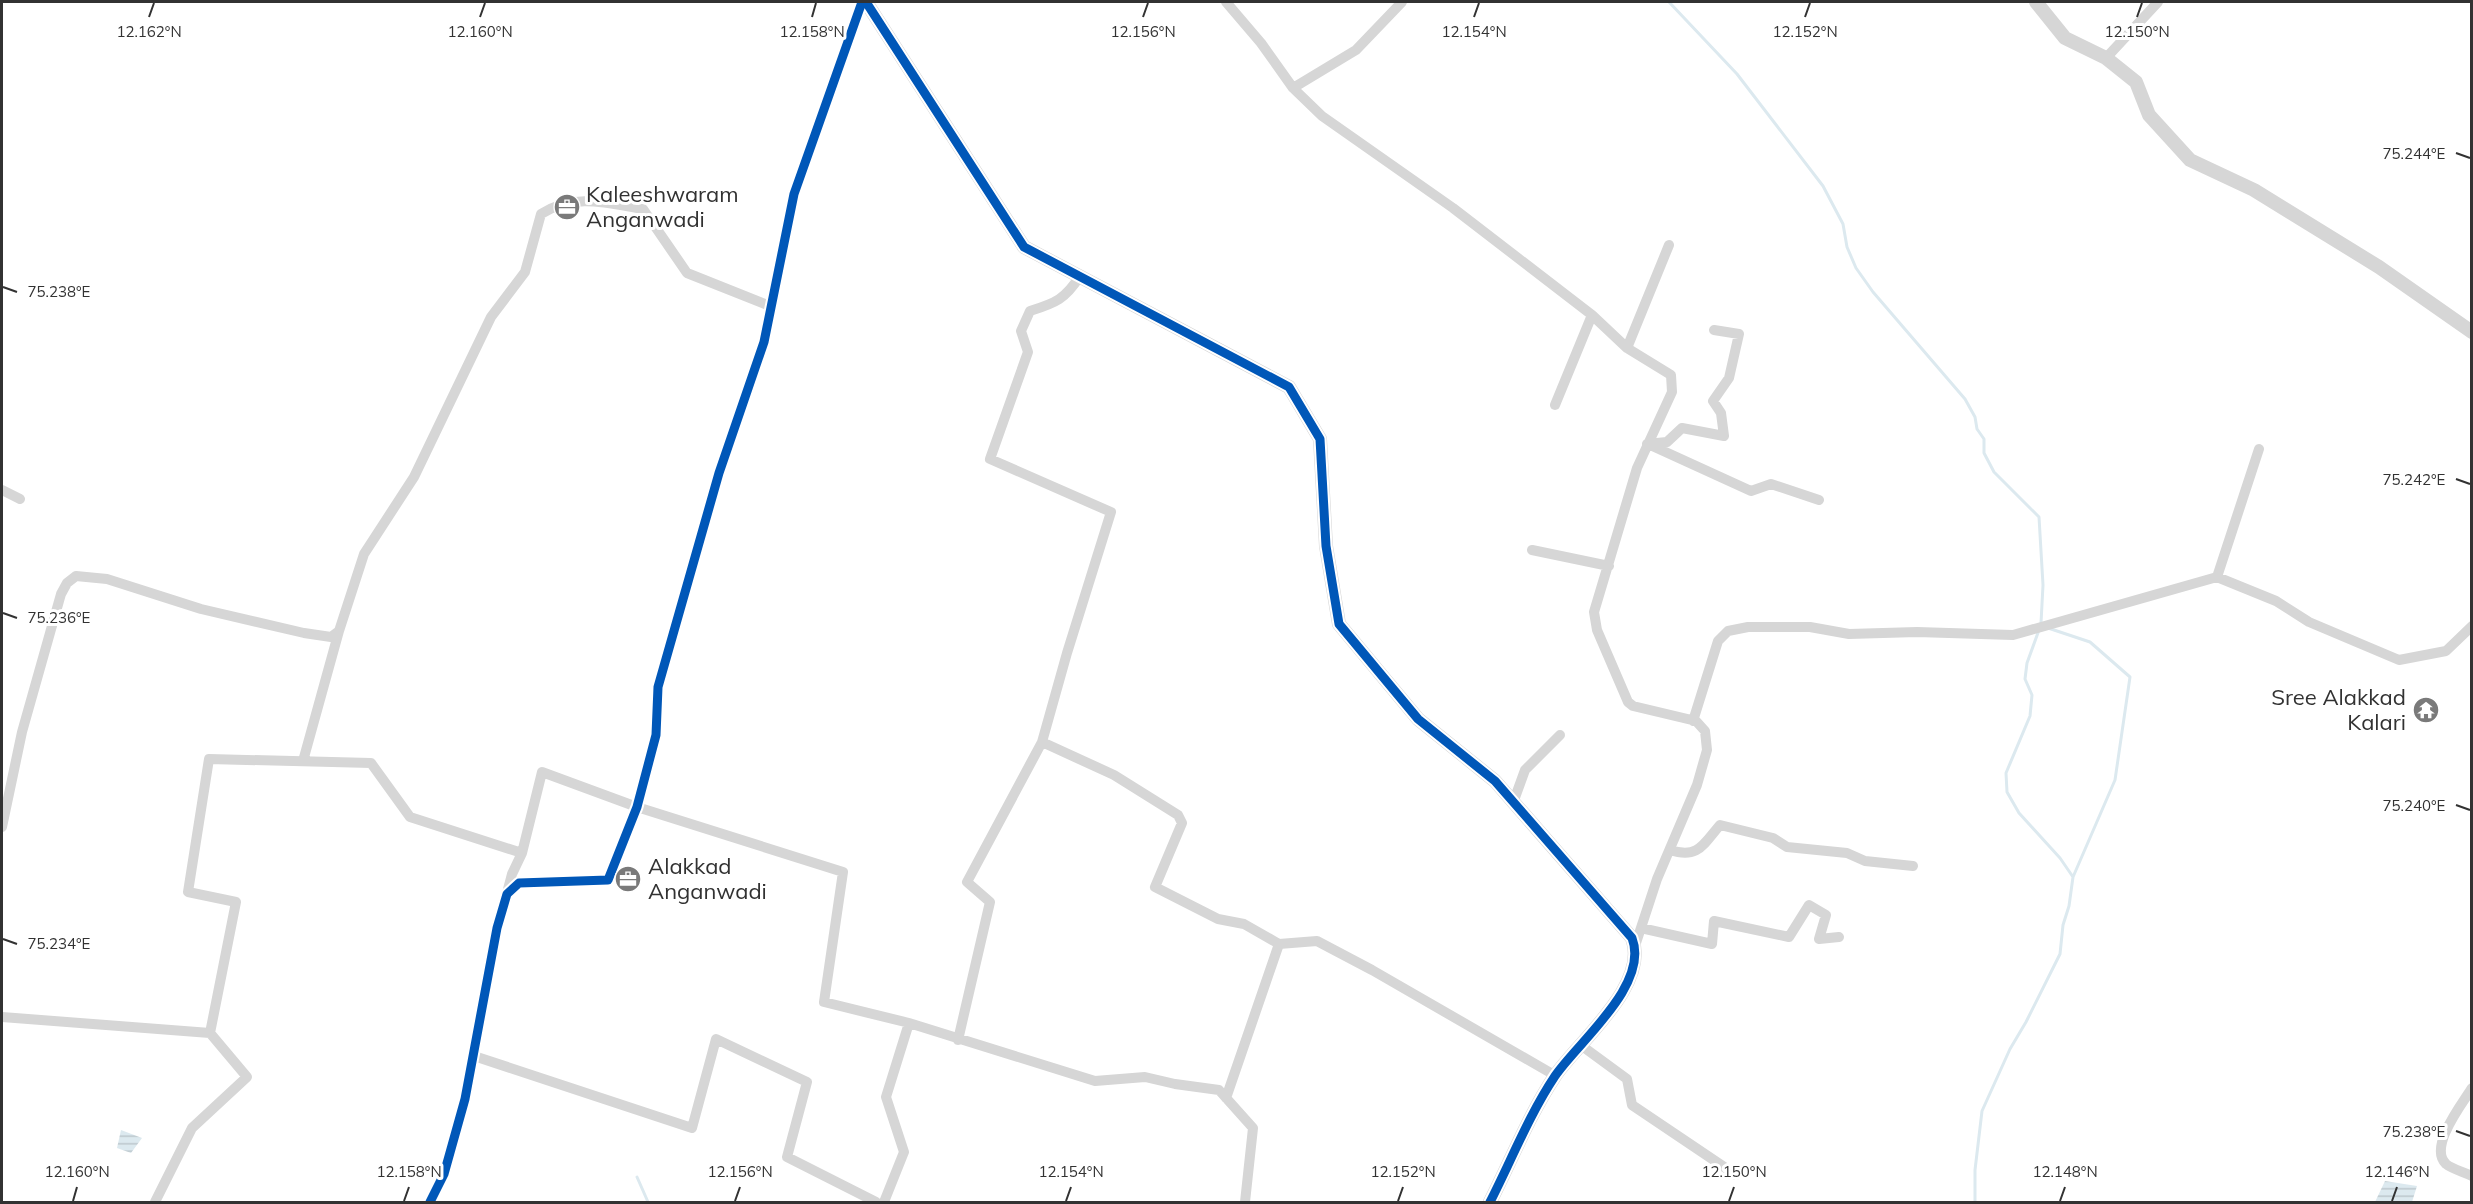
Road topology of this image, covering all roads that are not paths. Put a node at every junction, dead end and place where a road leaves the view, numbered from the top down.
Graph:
1 (864, 2) edge
2 (1226, 2) edge
3 (1402, 2) edge
4 (2036, 2) edge
5 (2158, 2) edge
6 (2106, 58) junction
7 (1293, 88) junction
8 (1669, 245) dead end
9 (1080, 276) junction
10 (770, 306) junction
11 (1592, 315) junction
12 (1714, 330) dead end
13 (2472, 332) edge
14 (1627, 348) junction
15 (1555, 405) dead end
16 (1647, 444) junction
17 (2259, 449) dead end
18 (2, 490) edge
19 (20, 499) dead end
20 (1819, 500) dead end
21 (1532, 550) dead end
22 (1609, 566) junction
23 (2217, 577) junction
24 (2472, 627) edge
25 (339, 631) junction
26 (1693, 721) junction
27 (1560, 735) dead end
28 (1042, 742) junction
29 (303, 761) junction
30 (1513, 803) junction
31 (637, 807) junction
32 (2, 827) edge
33 (1670, 850) junction
34 (522, 854) junction
35 (1913, 866) dead end
36 (507, 894) junction
37 (1641, 928) junction
38 (1839, 937) dead end
39 (1279, 944) junction
40 (1635, 946) junction
41 (2, 1017) edge
42 (909, 1023) junction
43 (210, 1033) junction
44 (958, 1040) junction
45 (1582, 1046) junction
46 (474, 1056) junction
47 (1556, 1076) junction
48 (2472, 1088) edge
49 (1226, 1098) junction
50 (1736, 1175) dead end
51 (2472, 1176) edge
52 (155, 1203) edge
53 (430, 1203) edge
54 (876, 1203) edge
55 (884, 1203) edge
56 (1245, 1203) edge
57 (1490, 1203) edge

1 - 9 street
1 - 10 street
2 - 7 street
3 - 7 street
4 - 6 street
5 - 6 street
6 - 13 street
7 - 11 street
8 - 14 street
9 - 28 street
9 - 30 street
10 - 25 street
10 - 31 street
11 - 14 street
11 - 15 street
12 - 16 street
14 - 16 street
16 - 20 street
16 - 22 street
17 - 23 street
18 - 19 street
21 - 22 street
22 - 26 street
23 - 24 street
23 - 26 street
25 - 29 street
25 - 32 street
26 - 33 street
27 - 30 street
28 - 39 street
28 - 44 street
29 - 34 street
29 - 43 street
30 - 40 street
31 - 34 street
31 - 36 street
31 - 42 street
33 - 35 street
33 - 37 street
34 - 36 street
36 - 46 street
37 - 38 street
37 - 40 street
39 - 47 street
39 - 49 street
40 - 45 street
41 - 43 street
42 - 44 street
42 - 55 street
43 - 52 street
44 - 49 street
45 - 47 street
45 - 50 street
46 - 53 street
46 - 54 street
47 - 57 street
48 - 51 street
49 - 56 street

